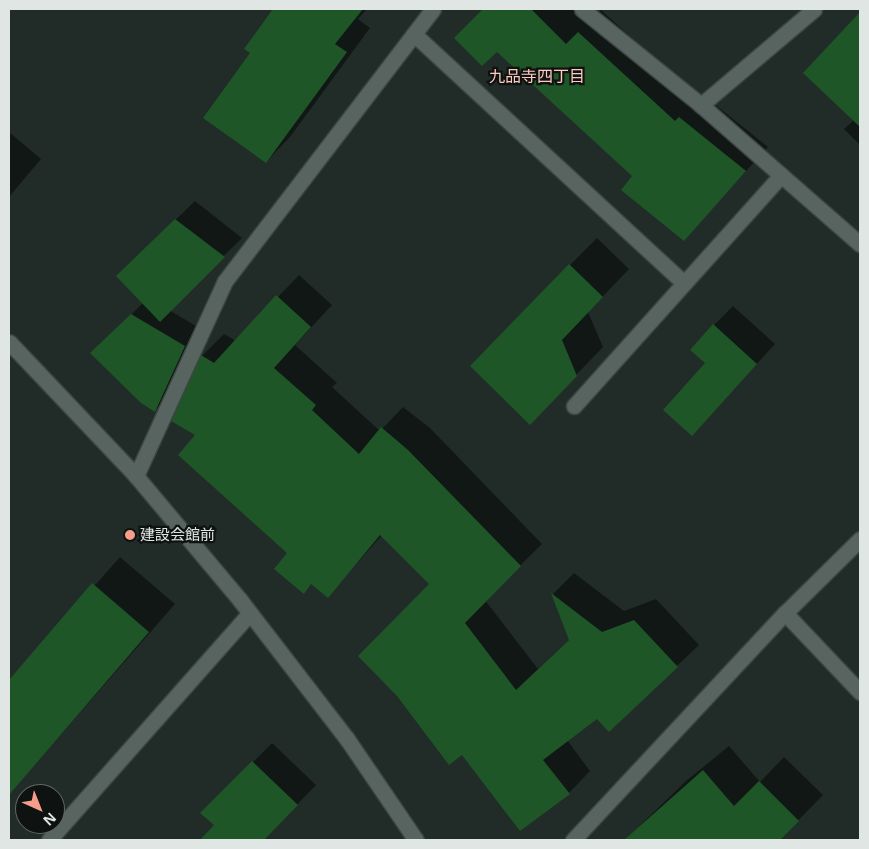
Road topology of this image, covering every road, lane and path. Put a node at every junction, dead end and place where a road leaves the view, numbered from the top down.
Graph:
1 (433, 9) edge
2 (582, 9) edge
3 (814, 9) edge
4 (414, 34) junction
5 (701, 105) junction
6 (781, 175) junction
7 (860, 244) edge
8 (684, 283) junction
9 (9, 342) edge
10 (574, 406) dead end
11 (136, 476) junction
12 (860, 538) edge
13 (785, 612) junction
14 (250, 614) junction
15 (860, 692) edge
16 (49, 840) edge
17 (416, 840) edge
18 (573, 840) edge

1 - 4 street
2 - 5 street
3 - 5 street
4 - 8 street
4 - 11 street
5 - 6 street
6 - 7 street
6 - 8 street
8 - 10 street
9 - 11 street
11 - 14 street
12 - 13 street
13 - 15 street
13 - 18 street
14 - 16 street
14 - 17 street

